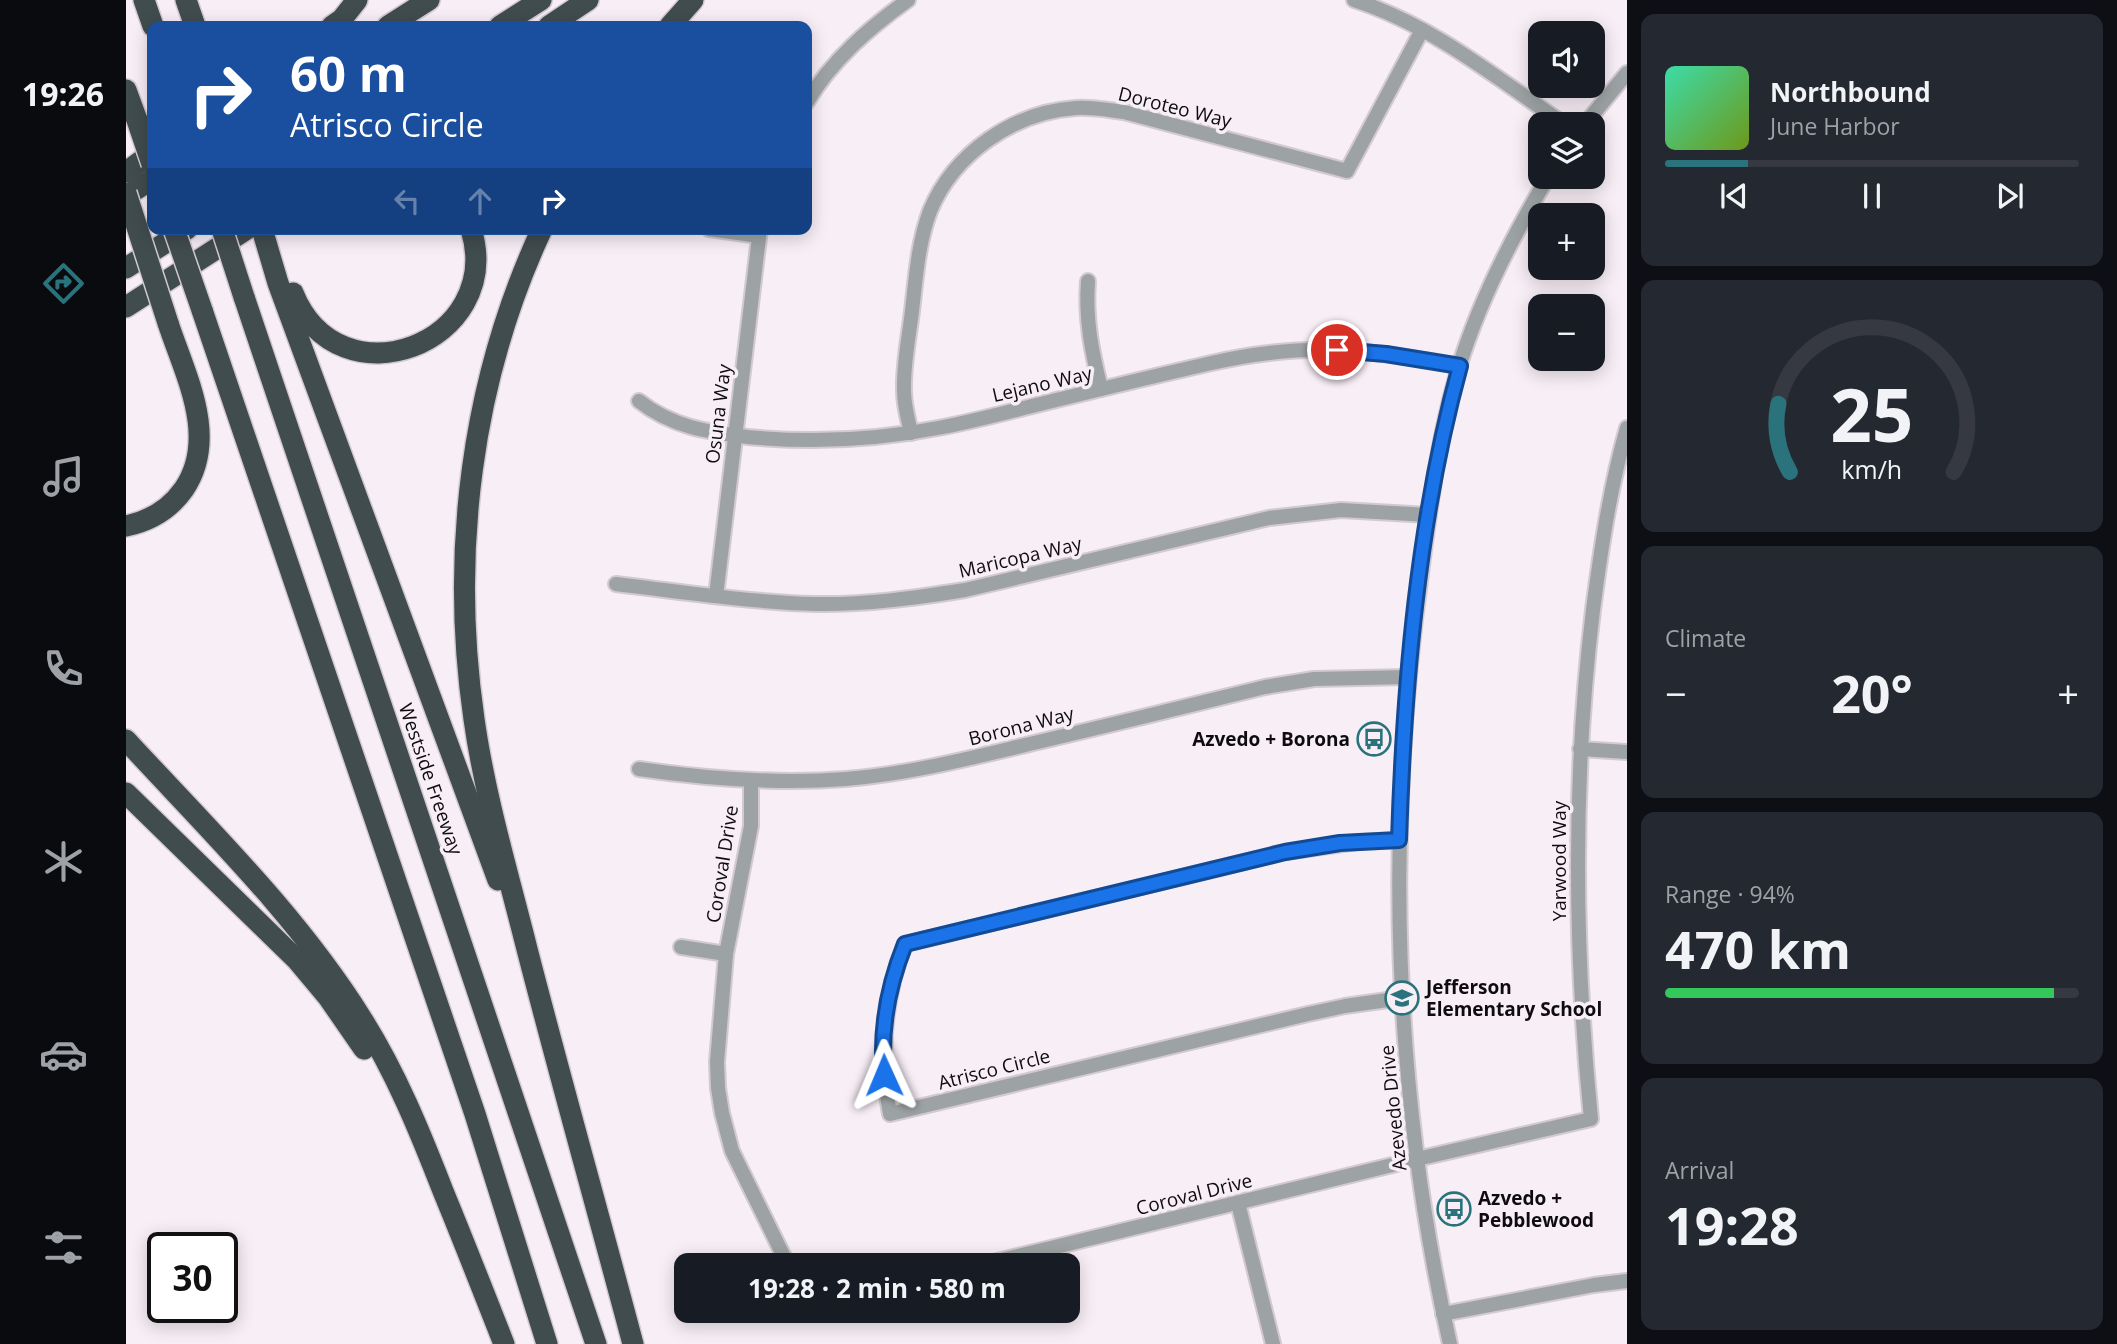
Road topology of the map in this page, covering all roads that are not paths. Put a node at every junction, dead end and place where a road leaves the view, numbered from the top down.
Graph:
1 (144, 0) edge
2 (186, 0) edge
3 (357, 0) edge
4 (429, 0) edge
5 (541, 0) edge
6 (588, 0) edge
7 (693, 0) edge
8 (908, 0) edge
9 (1354, 0) edge
10 (151, 21) edge
11 (193, 21) edge
12 (339, 21) edge
13 (396, 21) edge
14 (508, 21) edge
15 (556, 21) edge
16 (674, 21) edge
17 (1422, 30) junction
18 (1627, 73) edge
19 (126, 90) edge
20 (812, 95) edge
21 (1546, 112) edge
22 (1595, 112) edge
23 (147, 149) edge
24 (147, 157) edge
25 (126, 172) edge
26 (147, 182) edge
27 (1541, 189) edge
28 (126, 195) edge
29 (176, 235) edge
30 (178, 235) edge
31 (224, 235) edge
32 (238, 235) edge
33 (264, 235) edge
34 (270, 235) edge
35 (472, 235) edge
36 (540, 235) edge
37 (759, 235) edge
38 (126, 268) edge
39 (1088, 281) dead end
40 (126, 307) edge
41 (1460, 366) junction
42 (1101, 389) junction
43 (639, 401) dead end
44 (1627, 428) edge
45 (911, 433) junction
46 (735, 435) junction
47 (1429, 515) junction
48 (126, 526) edge
49 (615, 584) dead end
50 (716, 596) junction
51 (1408, 677) junction
52 (126, 740) edge
53 (1580, 749) junction
54 (1627, 752) edge
55 (639, 769) dead end
56 (751, 781) junction
57 (126, 793) edge
58 (1399, 840) junction
59 (681, 947) dead end
60 (726, 954) junction
61 (537, 987) junction
62 (1402, 998) junction
63 (415, 1119) junction
64 (1417, 1159) junction
65 (1238, 1203) junction
66 (782, 1253) edge
67 (1031, 1253) edge
68 (1627, 1281) edge
69 (1443, 1314) junction
70 (504, 1344) edge
71 (547, 1344) edge
72 (596, 1344) edge
73 (634, 1344) edge
74 (1273, 1344) edge
75 (1450, 1344) edge

1 - 10 highway
2 - 11 highway
3 - 12 highway
4 - 13 highway
5 - 14 highway
6 - 15 highway
7 - 16 highway
8 - 20 street
9 - 17 street
17 - 21 street
17 - 45 street, Doroteo Way
18 - 22 street
19 - 23 highway, bridge
24 - 25 highway
26 - 28 highway
27 - 41 street, Azevedo Drive
28 - 48 highway, bridge
29 - 71 highway, bridge
30 - 38 highway
31 - 72 highway, Westside Freeway, bridge
32 - 40 highway
33 - 61 highway
34 - 35 highway
36 - 61 highway
37 - 46 street, Osuna Way
39 - 42 street
41 - 42 street, Lejano Way
41 - 47 street, Azevedo Drive
42 - 45 street, Lejano Way
43 - 46 street, Lejano Way
44 - 53 street, Yarwood Way
45 - 46 street, Lejano Way
46 - 50 street, Osuna Way
47 - 50 street, Maricopa Way
47 - 51 street, Azevedo Drive
49 - 50 street, Maricopa Way
51 - 56 street, Borona Way
51 - 58 street, Azevedo Drive
52 - 63 highway
53 - 54 street
53 - 64 street, Yarwood Way
55 - 56 street, Borona Way
56 - 60 street, Coroval Drive
57 - 63 highway
58 - 62 street, Azevedo Drive
58 - 62 street, Atrisco Circle
59 - 60 street, Coroval Drive
60 - 66 street, Coroval Drive
61 - 73 highway
62 - 64 street, Azevedo Drive
63 - 70 highway
64 - 65 street, Coroval Drive
64 - 69 street, Azevedo Drive
65 - 67 street, Coroval Drive
65 - 74 street
68 - 69 street
69 - 75 street, Azevedo Drive

